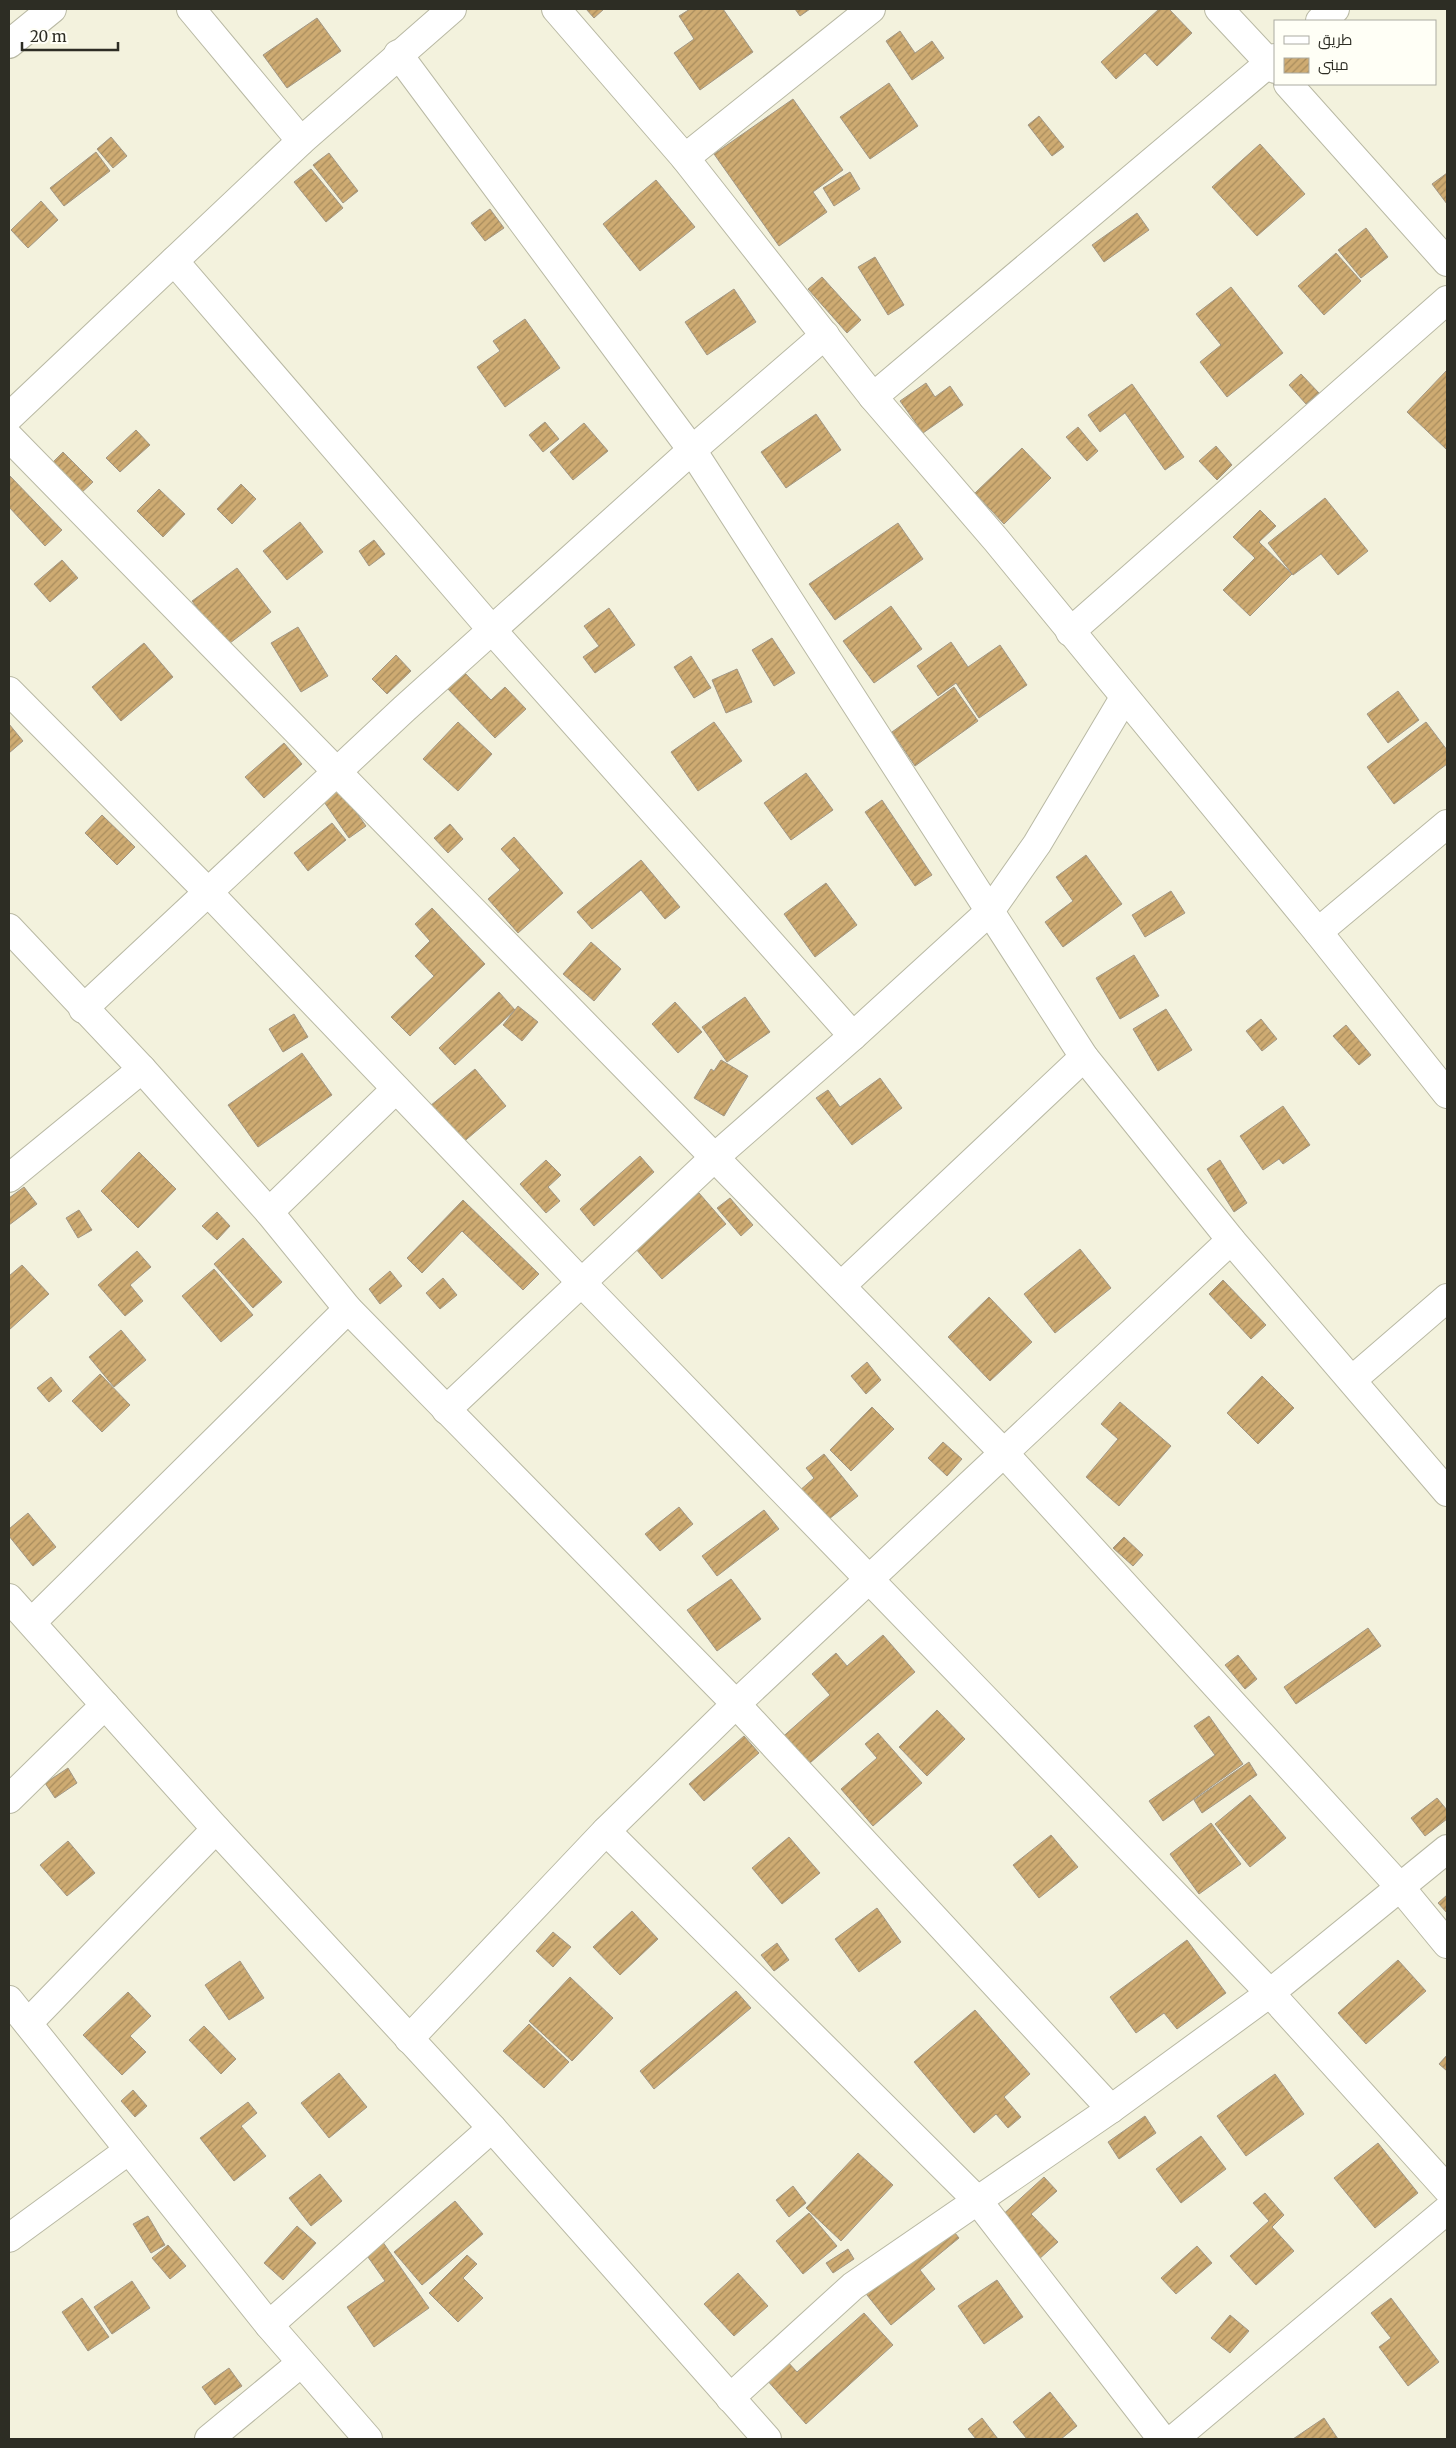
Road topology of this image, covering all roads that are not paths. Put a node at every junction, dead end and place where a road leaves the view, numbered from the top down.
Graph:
1 (52, 9) edge
2 (191, 9) edge
3 (452, 9) edge
4 (556, 9) edge
5 (871, 9) edge
6 (1219, 9) edge
7 (1336, 9) edge
8 (1321, 20) edge
9 (9, 44) edge
10 (398, 54) junction
11 (1273, 63) edge
12 (1289, 85) edge
13 (301, 140) junction
14 (685, 158) junction
15 (174, 262) junction
16 (1447, 262) edge
17 (1447, 300) edge
18 (825, 335) junction
19 (874, 397) junction
20 (9, 417) edge
21 (9, 437) edge
22 (692, 450) junction
23 (492, 630) junction
24 (1070, 632) junction
25 (9, 691) edge
26 (1124, 698) junction
27 (336, 771) junction
28 (1447, 824) edge
29 (209, 893) junction
30 (990, 911) junction
31 (9, 928) edge
32 (1318, 932) junction
33 (83, 1008) junction
34 (853, 1036) junction
35 (1084, 1058) junction
36 (142, 1069) junction
37 (396, 1089) junction
38 (1447, 1094) edge
39 (715, 1157) junction
40 (9, 1178) edge
41 (268, 1212) junction
42 (1231, 1240) junction
43 (581, 1282) junction
44 (840, 1286) junction
45 (1447, 1298) edge
46 (348, 1309) junction
47 (1352, 1380) junction
48 (446, 1410) junction
49 (1002, 1452) junction
50 (1447, 1492) edge
51 (869, 1580) junction
52 (9, 1598) edge
53 (32, 1622) junction
54 (736, 1704) junction
55 (105, 1705) junction
56 (9, 1799) edge
57 (216, 1830) junction
58 (606, 1831) junction
59 (1447, 1849) edge
60 (1400, 1887) junction
61 (1447, 1944) edge
62 (1270, 1993) junction
63 (9, 2000) edge
64 (28, 2024) junction
65 (409, 2039) junction
66 (1111, 2110) junction
67 (492, 2128) junction
68 (129, 2150) junction
69 (1447, 2188) edge
70 (978, 2201) junction
71 (1447, 2210) edge
72 (9, 2238) edge
73 (269, 2325) junction
74 (301, 2362) junction
75 (730, 2398) junction
76 (209, 2439) edge
77 (368, 2439) edge
78 (766, 2439) edge
79 (1162, 2439) edge
80 (1174, 2439) edge

1 - 9 street
2 - 13 street
3 - 10 street
4 - 14 street
5 - 14 street
6 - 11 street
7 - 8 street
10 - 13 street
10 - 22 street
11 - 19 street
12 - 16 street
13 - 15 street
14 - 18 street
15 - 20 street
15 - 23 street
17 - 24 street
18 - 19 street
18 - 22 street
19 - 24 street
21 - 27 street
22 - 23 street
22 - 30 street
23 - 27 street
23 - 34 street
24 - 26 street
25 - 29 street
26 - 30 street
26 - 32 street
27 - 29 street
27 - 39 street
28 - 32 street
29 - 33 street
29 - 37 street
30 - 34 street
30 - 35 street
31 - 33 street
32 - 38 street
33 - 36 street
34 - 39 street
35 - 42 street
35 - 44 street
36 - 40 street
36 - 41 street
37 - 41 street
37 - 43 street
39 - 43 street
39 - 44 street
41 - 46 street
42 - 47 street
42 - 49 street
43 - 48 street
43 - 51 street
44 - 49 street
45 - 47 street
46 - 48 street
46 - 53 street
47 - 50 street
48 - 54 street
49 - 51 street
49 - 60 street
51 - 54 street
51 - 62 street
52 - 53 street
53 - 55 street
54 - 58 street
54 - 66 street
55 - 56 street
55 - 57 street
57 - 64 street
57 - 65 street
58 - 65 street
58 - 70 street
59 - 60 street
60 - 61 street
60 - 62 street
62 - 66 street
62 - 69 street
63 - 64 street
64 - 68 street
65 - 67 street
66 - 70 street
67 - 73 street
67 - 75 street
68 - 72 street
68 - 73 street
70 - 75 street
70 - 79 street
71 - 80 street
73 - 74 street
74 - 76 street
74 - 77 street
75 - 78 street

